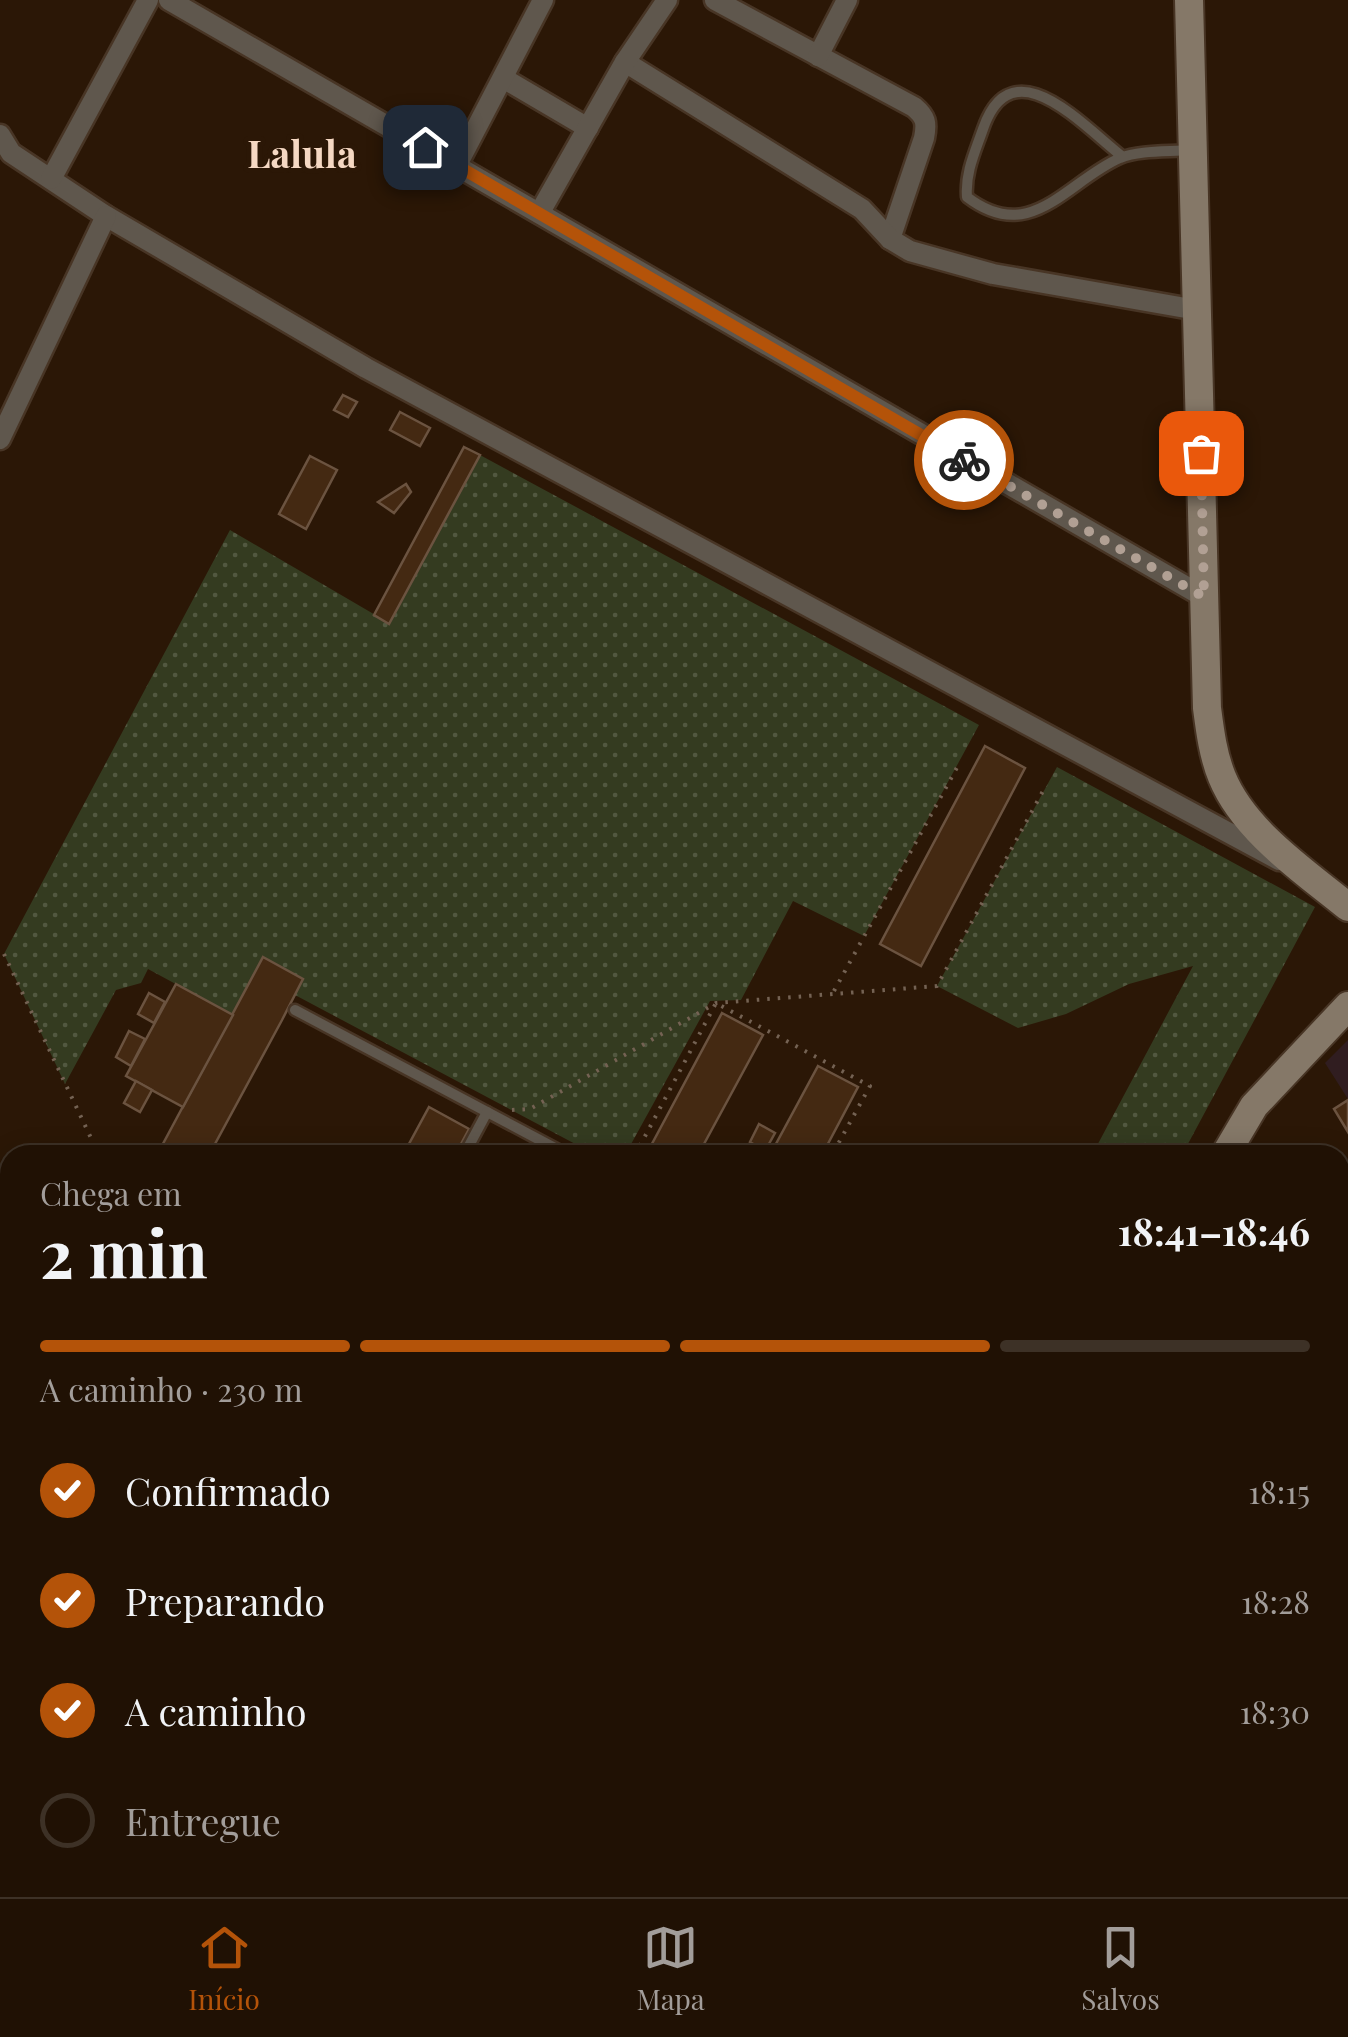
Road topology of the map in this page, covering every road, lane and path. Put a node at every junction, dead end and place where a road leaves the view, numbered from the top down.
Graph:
1 (148, 0) edge
2 (169, 0) edge
3 (543, 0) edge
4 (667, 0) edge
5 (716, 0) edge
6 (847, 0) edge
7 (1189, 0) edge
8 (818, 56) junction
9 (625, 62) junction
10 (503, 78) junction
11 (588, 128) junction
12 (4, 146) edge
13 (1192, 150) junction
14 (1122, 157) junction
15 (458, 165) junction
16 (51, 179) junction
17 (540, 212) junction
18 (106, 216) junction
19 (890, 240) junction
20 (1197, 310) junction
21 (0, 438) edge
22 (1204, 597) junction
23 (960, 762) dead end
24 (1043, 791) dead end
25 (1316, 880) junction
26 (1348, 907) edge
27 (4, 954) dead end
28 (834, 991) junction
29 (716, 1003) junction
30 (1348, 1006) edge
31 (295, 1010) dead end
32 (487, 1112) junction
33 (94, 1145) edge
34 (469, 1145) edge
35 (549, 1145) edge
36 (640, 1145) edge
37 (838, 1145) edge
38 (1230, 1145) edge

1 - 16 street
2 - 15 street
3 - 10 street
4 - 9 street
5 - 8 street
6 - 8 street
7 - 13 main road
8 - 19 street
9 - 11 street
9 - 19 street
10 - 11 street
10 - 15 street
11 - 17 street
12 - 16 street
13 - 14 lane
13 - 20 main road
14 - 14 lane
15 - 17 street
16 - 18 street
17 - 22 street
18 - 21 street
18 - 25 street
19 - 20 street
20 - 22 main road
22 - 25 main road
23 - 28 path
24 - 28 path
25 - 26 main road
27 - 33 path
28 - 29 path
29 - 32 path
29 - 36 path
29 - 37 path
30 - 38 main road
31 - 32 lane
32 - 34 lane
32 - 35 lane

